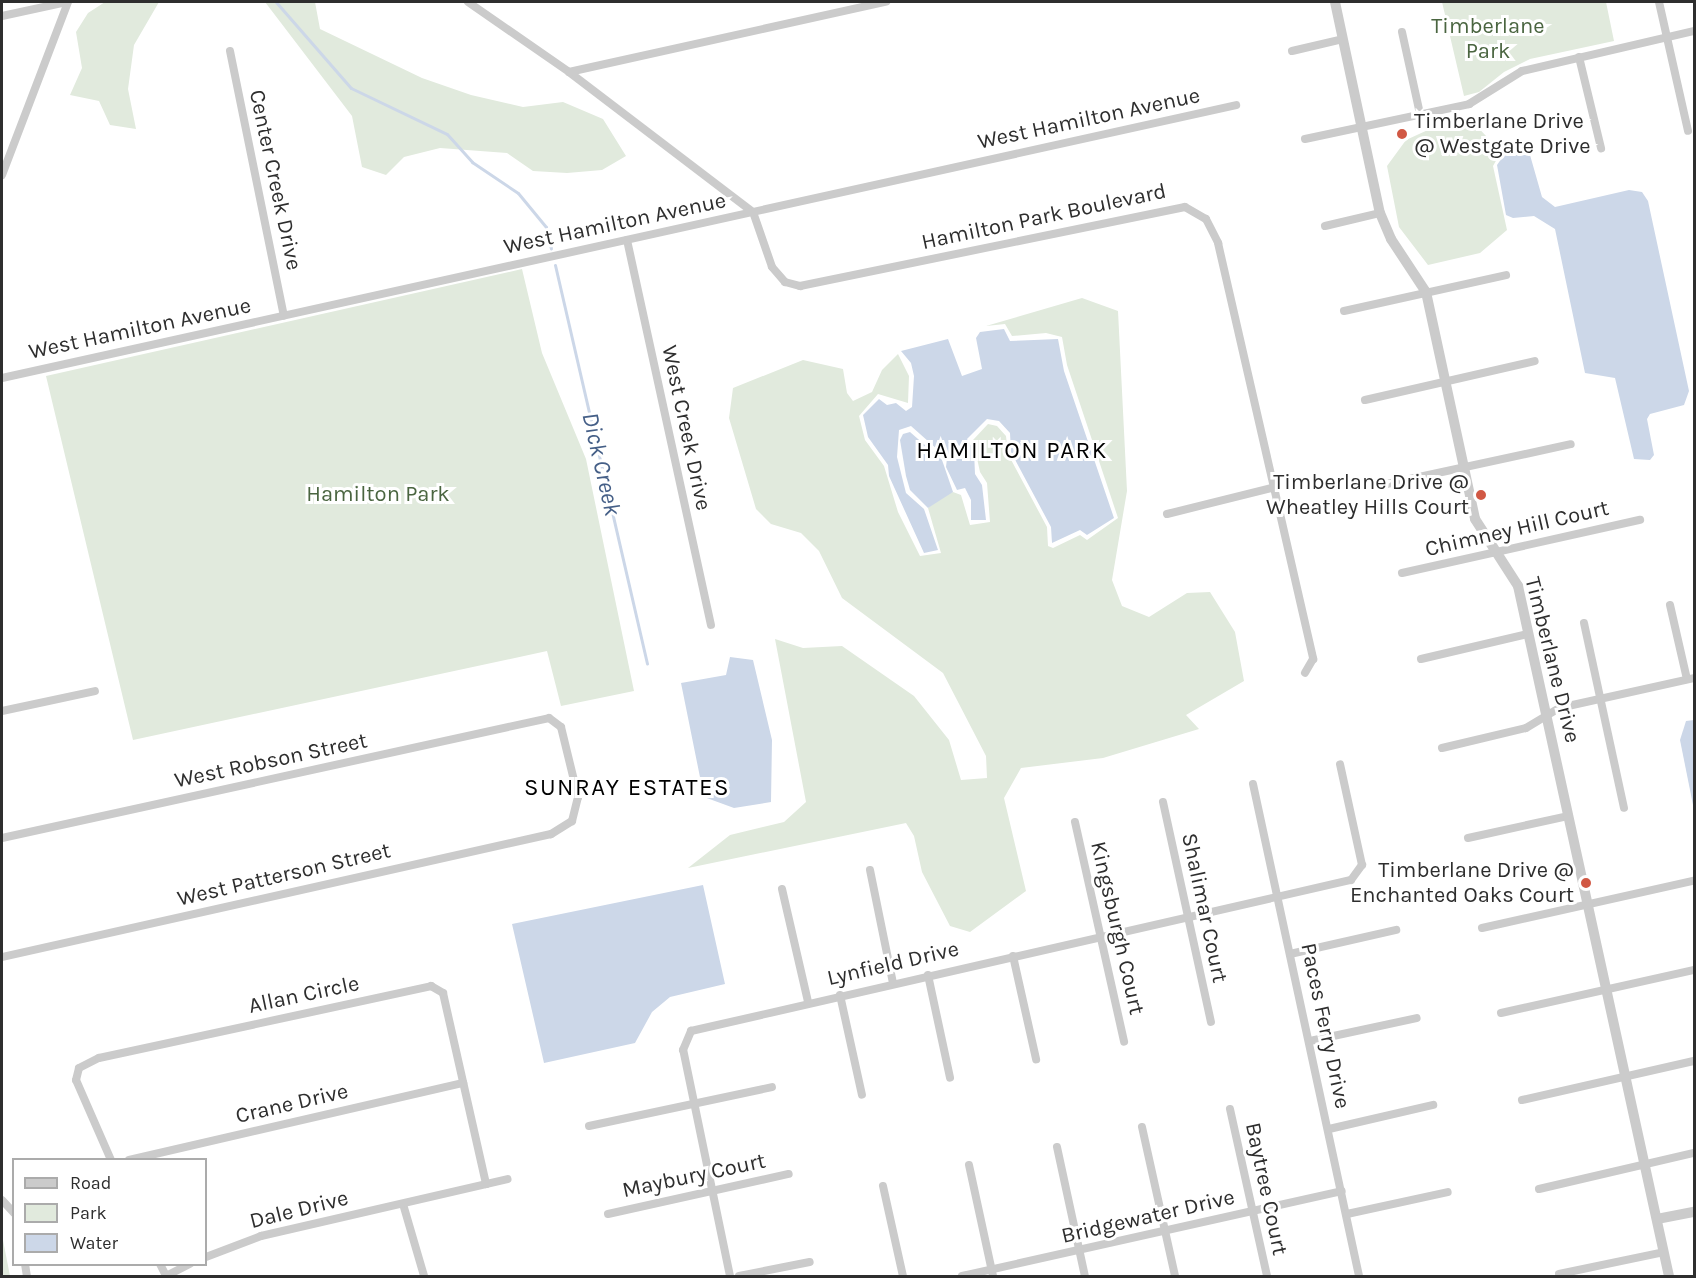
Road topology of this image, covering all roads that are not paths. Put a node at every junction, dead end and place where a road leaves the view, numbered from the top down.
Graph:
1 (67, 2) edge
2 (468, 2) edge
3 (886, 2) edge
4 (1335, 2) edge
5 (1659, 2) edge
6 (2, 16) edge
7 (1695, 31) edge
8 (1402, 32) dead end
9 (1666, 38) junction
10 (1343, 39) junction
11 (230, 51) dead end
12 (1292, 51) dead end
13 (1579, 57) junction
14 (569, 72) junction
15 (1236, 105) dead end
16 (1420, 114) junction
17 (1361, 127) junction
18 (1688, 131) dead end
19 (1305, 139) dead end
20 (1601, 148) dead end
21 (2, 175) edge
22 (753, 212) junction
23 (1380, 213) junction
24 (1325, 226) dead end
25 (627, 240) junction
26 (1506, 275) dead end
27 (1426, 292) junction
28 (1344, 311) dead end
29 (284, 316) junction
30 (1535, 361) dead end
31 (2, 378) edge
32 (1445, 380) junction
33 (1365, 400) dead end
34 (1571, 444) dead end
35 (1463, 468) junction
36 (1382, 486) dead end
37 (1275, 488) junction
38 (1167, 514) dead end
39 (1640, 520) dead end
40 (1496, 552) junction
41 (1402, 573) dead end
42 (1670, 605) dead end
43 (1584, 623) dead end
44 (711, 625) dead end
45 (1528, 634) junction
46 (1421, 659) dead end
47 (1305, 673) dead end
48 (1691, 679) edge
49 (95, 691) dead end
50 (1599, 699) junction
51 (2, 711) edge
52 (1547, 718) junction
53 (1442, 748) dead end
54 (1340, 764) dead end
55 (1253, 784) dead end
56 (1163, 801) dead end
57 (1624, 808) dead end
58 (1568, 816) junction
59 (572, 821) joint
60 (1075, 822) dead end
61 (2, 838) edge
62 (1468, 838) dead end
63 (870, 870) dead end
64 (1693, 881) dead end
65 (783, 889) dead end
66 (1278, 896) junction
67 (1588, 904) junction
68 (1188, 917) junction
69 (1482, 928) dead end
70 (1396, 930) dead end
71 (1100, 936) junction
72 (1290, 954) junction
73 (1014, 956) junction
74 (2, 957) edge
75 (1695, 970) edge
76 (928, 975) junction
77 (893, 983) junction
78 (1607, 989) junction
79 (840, 995) junction
80 (808, 1002) junction
81 (1502, 1012) dead end
82 (1417, 1018) dead end
83 (1211, 1022) dead end
84 (1310, 1041) junction
85 (1124, 1042) dead end
86 (1036, 1059) dead end
87 (1695, 1061) edge
88 (1626, 1077) junction
89 (950, 1078) dead end
90 (463, 1083) junction
91 (772, 1087) dead end
92 (862, 1095) dead end
93 (1522, 1100) dead end
94 (694, 1104) junction
95 (1433, 1104) dead end
96 (1230, 1109) dead end
97 (589, 1126) dead end
98 (1142, 1128) dead end
99 (1329, 1129) junction
100 (1056, 1147) dead end
101 (1695, 1153) edge
102 (110, 1158) edge
103 (138, 1158) edge
104 (1645, 1164) junction
105 (969, 1166) dead end
106 (789, 1174) dead end
107 (507, 1179) dead end
108 (486, 1184) junction
109 (884, 1186) dead end
110 (1539, 1189) dead end
111 (712, 1191) junction
112 (1342, 1191) junction
113 (1448, 1192) dead end
114 (403, 1204) junction
115 (1253, 1212) junction
116 (1695, 1212) edge
117 (608, 1214) dead end
118 (1347, 1214) junction
119 (1657, 1219) junction
120 (1165, 1231) junction
121 (1079, 1250) junction
122 (1664, 1252) junction
123 (207, 1257) edge
124 (810, 1262) dead end
125 (186, 1266) edge
126 (992, 1273) edge
127 (1558, 1274) dead end
128 (166, 1276) edge
129 (423, 1276) edge
130 (730, 1276) edge
131 (739, 1276) edge
132 (903, 1276) edge
133 (962, 1276) edge
134 (1085, 1276) edge
135 (1175, 1276) edge
136 (1267, 1276) edge
137 (1359, 1276) edge
138 (1670, 1276) edge

1 - 6 street
1 - 21 street
2 - 14 street
3 - 14 street
4 - 10 street, Timberlane Drive
5 - 9 street
7 - 9 street
8 - 16 street
9 - 13 street
9 - 18 street
10 - 12 street
10 - 17 street, Timberlane Drive
11 - 29 street, Center Creek Drive
13 - 16 street
13 - 20 street
14 - 22 street
15 - 22 street, West Hamilton Avenue
16 - 17 street
17 - 19 street
17 - 23 street, Timberlane Drive
22 - 25 street, West Hamilton Avenue
22 - 37 street, Hamilton Park Boulevard
23 - 24 street
23 - 27 street, Timberlane Drive
25 - 29 street, West Hamilton Avenue
25 - 44 street, West Creek Drive
26 - 27 street
27 - 28 street
27 - 32 street, Timberlane Drive
29 - 31 street, West Hamilton Avenue
30 - 32 street
32 - 33 street
32 - 35 street, Timberlane Drive
34 - 35 street
35 - 36 street
35 - 40 street, Timberlane Drive
37 - 38 street
37 - 47 street, Hamilton Park Boulevard
39 - 40 street, Chimney Hill Court
40 - 41 street, Chimney Hill Court
40 - 45 street, Timberlane Drive
42 - 48 street
43 - 50 street
45 - 46 street
45 - 52 street, Timberlane Drive
48 - 50 street
49 - 51 street
50 - 52 street
50 - 57 street
52 - 53 street
52 - 58 street, Timberlane Drive
54 - 66 street, Lynfield Drive
55 - 66 street, Paces Ferry Drive
56 - 68 street, Shalimar Court
58 - 62 street
58 - 67 street, Timberlane Drive
59 - 61 street, West Robson Street
59 - 74 street, West Patterson Street
60 - 71 street, Kingsburgh Court
63 - 77 street
64 - 67 street
65 - 80 street
66 - 68 street, Lynfield Drive
66 - 72 street, Paces Ferry Drive
67 - 69 street
67 - 78 street, Timberlane Drive
68 - 71 street, Lynfield Drive
68 - 83 street, Shalimar Court
70 - 72 street
71 - 73 street, Lynfield Drive
71 - 85 street, Kingsburgh Court
72 - 84 street, Paces Ferry Drive
73 - 76 street, Lynfield Drive
73 - 86 street
75 - 78 street
76 - 77 street, Lynfield Drive
76 - 89 street
77 - 79 street, Lynfield Drive
78 - 81 street
78 - 88 street, Timberlane Drive
79 - 80 street, Lynfield Drive
79 - 92 street
80 - 94 street, Lynfield Drive
82 - 84 street
84 - 99 street, Paces Ferry Drive
87 - 88 street
88 - 93 street
88 - 104 street, Timberlane Drive
90 - 102 street, Allan Circle
90 - 103 street, Crane Drive
90 - 108 street, Allan Circle
91 - 94 street
94 - 97 street
94 - 111 street, Lynfield Drive
95 - 99 street
96 - 115 street, Baytree Court
98 - 120 street
99 - 112 street, Paces Ferry Drive
100 - 121 street
101 - 104 street
104 - 110 street
104 - 119 street, Timberlane Drive
105 - 126 street
106 - 111 street, Maybury Court
107 - 108 street, Dale Drive
108 - 114 street, Dale Drive
109 - 132 street
111 - 117 street, Maybury Court
111 - 130 street, Lynfield Drive
112 - 115 street, Bridgewater Drive
112 - 118 street, Paces Ferry Drive
113 - 118 street
114 - 123 street, Dale Drive
114 - 129 street
115 - 120 street, Bridgewater Drive
115 - 136 street, Baytree Court
116 - 119 street
118 - 137 street, Paces Ferry Drive
119 - 122 street, Timberlane Drive
120 - 121 street, Bridgewater Drive
120 - 135 street
121 - 126 street, Bridgewater Drive
121 - 134 street
122 - 127 street
122 - 138 street, Timberlane Drive
124 - 131 street
125 - 128 street
126 - 133 street, Bridgewater Drive

